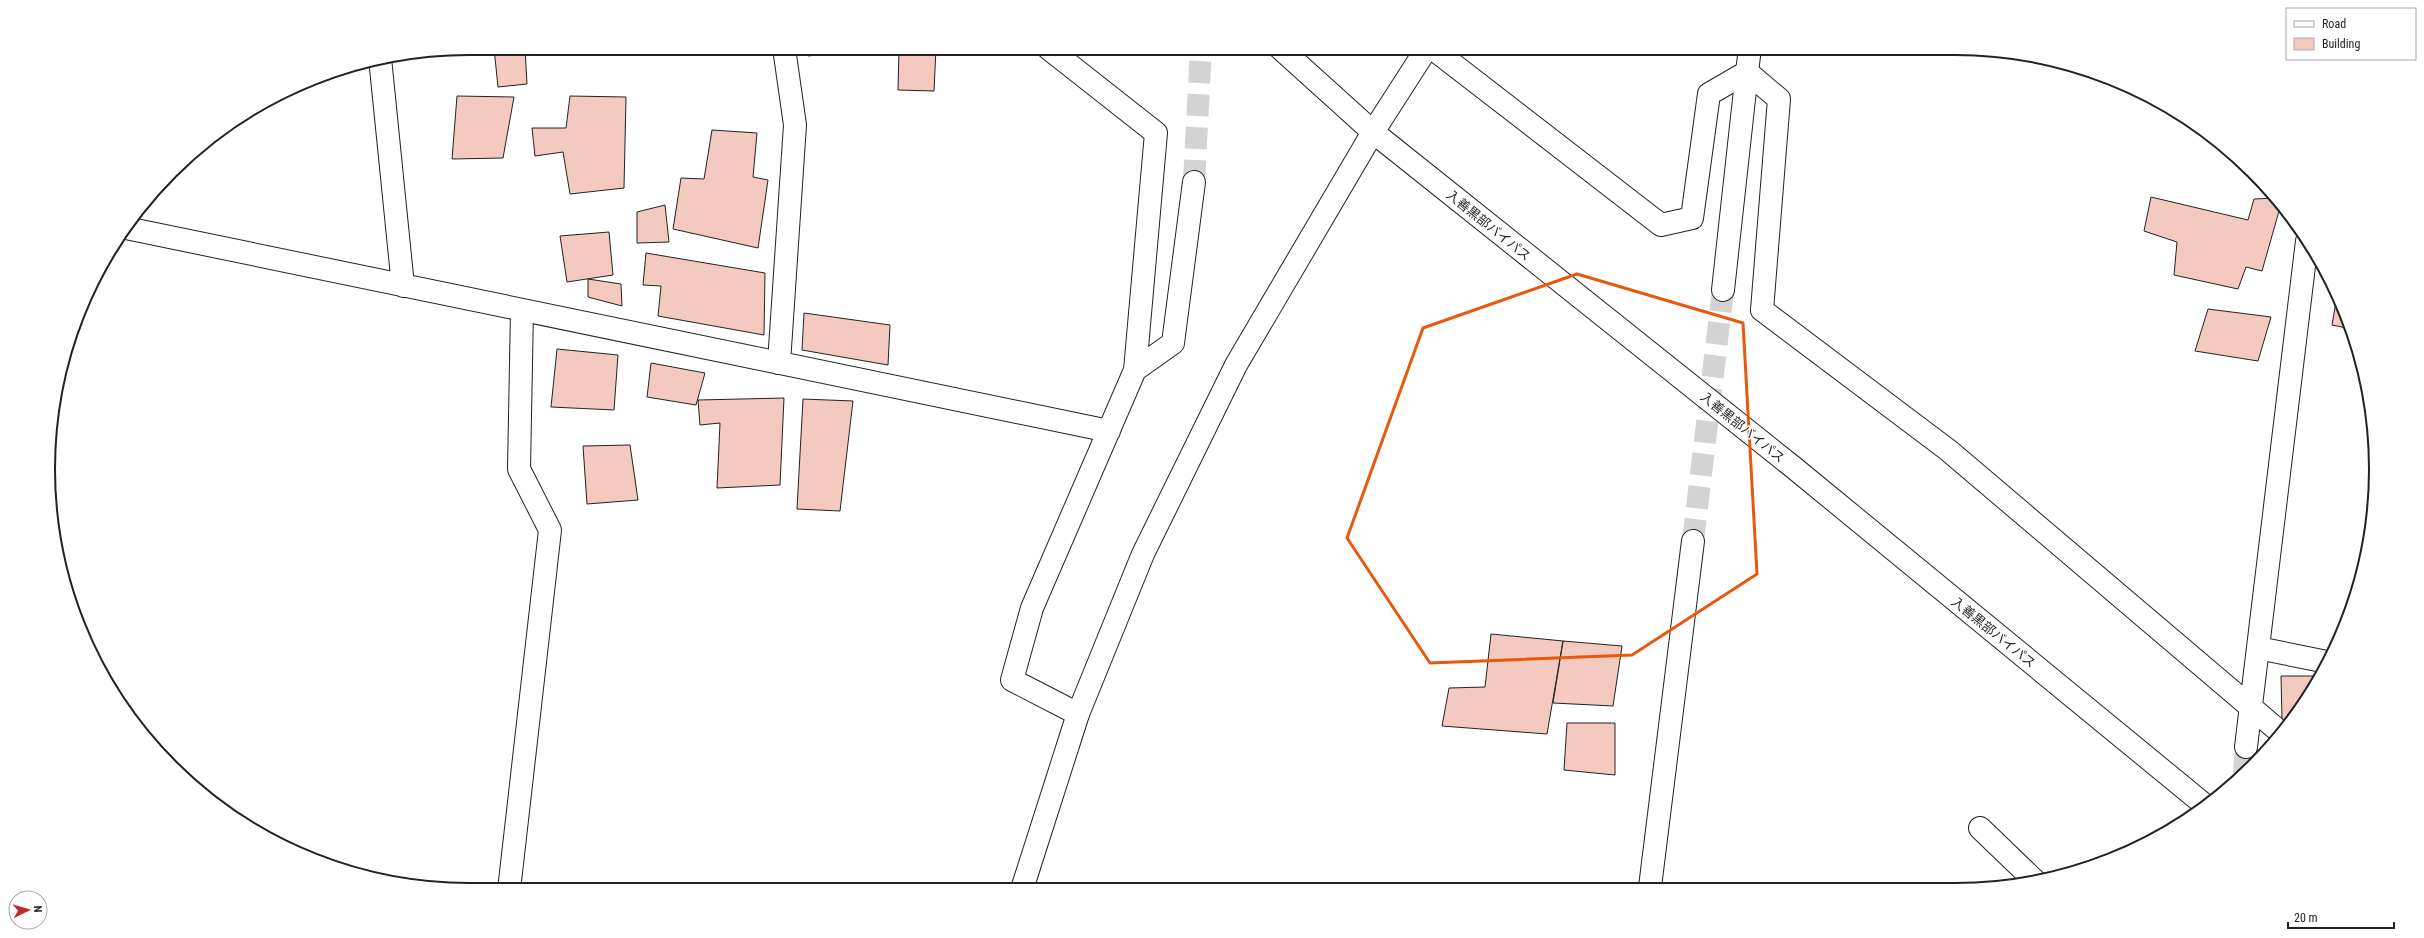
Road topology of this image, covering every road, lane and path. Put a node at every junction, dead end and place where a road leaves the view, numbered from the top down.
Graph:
1 (785, 55) edge
2 (1057, 55) edge
3 (1288, 55) edge
4 (1422, 55) edge
5 (1441, 55) edge
6 (1749, 55) edge
7 (381, 65) edge
8 (1747, 72) junction
9 (1373, 132) junction
10 (1194, 182) tunnel mouth
11 (132, 229) edge
12 (2306, 250) edge
13 (403, 286) junction
14 (1723, 290) tunnel mouth
15 (522, 310) junction
16 (779, 363) junction
17 (1135, 370) junction
18 (1109, 431) junction
19 (1693, 541) tunnel mouth
20 (2258, 648) junction
21 (2322, 661) edge
22 (2252, 709) junction
23 (1078, 714) junction
24 (2276, 729) edge
25 (2246, 747) tunnel mouth
26 (2201, 802) edge
27 (1980, 828) dead end
28 (2030, 876) edge
29 (510, 883) edge
30 (1024, 883) edge
31 (1650, 883) edge

1 - 16 main road
2 - 17 main road
3 - 9 main road, 入善黒部バイパス
4 - 9 main road
5 - 8 main road
6 - 8 main road
7 - 13 main road
8 - 14 main road
8 - 22 main road
9 - 23 main road
9 - 26 main road, 入善黒部バイパス
10 - 17 main road
11 - 13 main road
12 - 20 main road
13 - 15 main road
15 - 16 main road
15 - 29 main road
16 - 18 main road
17 - 18 main road
18 - 23 main road
19 - 31 main road
20 - 21 main road
20 - 22 main road
22 - 24 main road
22 - 25 main road
23 - 30 main road
27 - 28 main road

